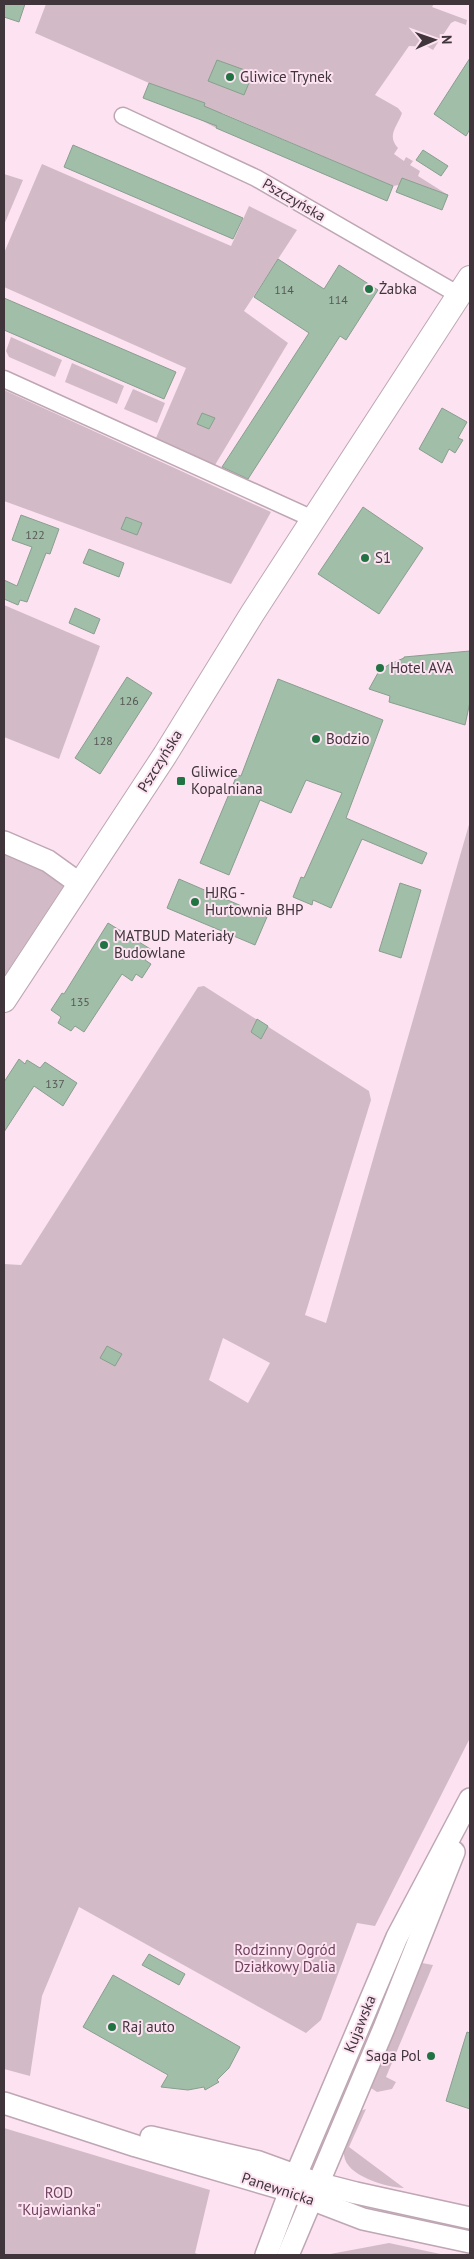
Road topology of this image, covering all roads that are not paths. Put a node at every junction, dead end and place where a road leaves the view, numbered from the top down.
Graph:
1 (123, 116) dead end
2 (465, 287) edge
3 (4, 379) edge
4 (313, 519) junction
5 (4, 842) edge
6 (80, 884) junction
7 (4, 1000) edge
8 (470, 1799) edge
9 (470, 1812) edge
10 (4, 2103) edge
11 (318, 2128) junction
12 (89, 2129) junction
13 (337, 2136) junction
14 (259, 2162) junction
15 (293, 2183) junction
16 (314, 2191) junction
17 (356, 2193) junction
18 (470, 2218) edge
19 (470, 2242) edge
20 (266, 2255) edge
21 (288, 2255) edge

1 - 2 street, Pszczyńska
2 - 4 main road, Pszczyńska
3 - 4 street
4 - 6 main road, Pszczyńska
5 - 6 street
6 - 7 main road, Pszczyńska
8 - 11 street, Kujawska
9 - 13 street, Kujawska
10 - 12 street, Panewnicka
11 - 14 street
11 - 15 street, Kujawska
12 - 14 street, Panewnicka
12 - 15 street, Panewnicka
13 - 16 street, Kujawska
13 - 17 street
14 - 15 street, Panewnicka
15 - 16 street, Panewnicka
15 - 20 street, Kujawska
16 - 17 street, Panewnicka
16 - 19 street, Panewnicka
16 - 21 street, Kujawska
17 - 18 street, Panewnicka

